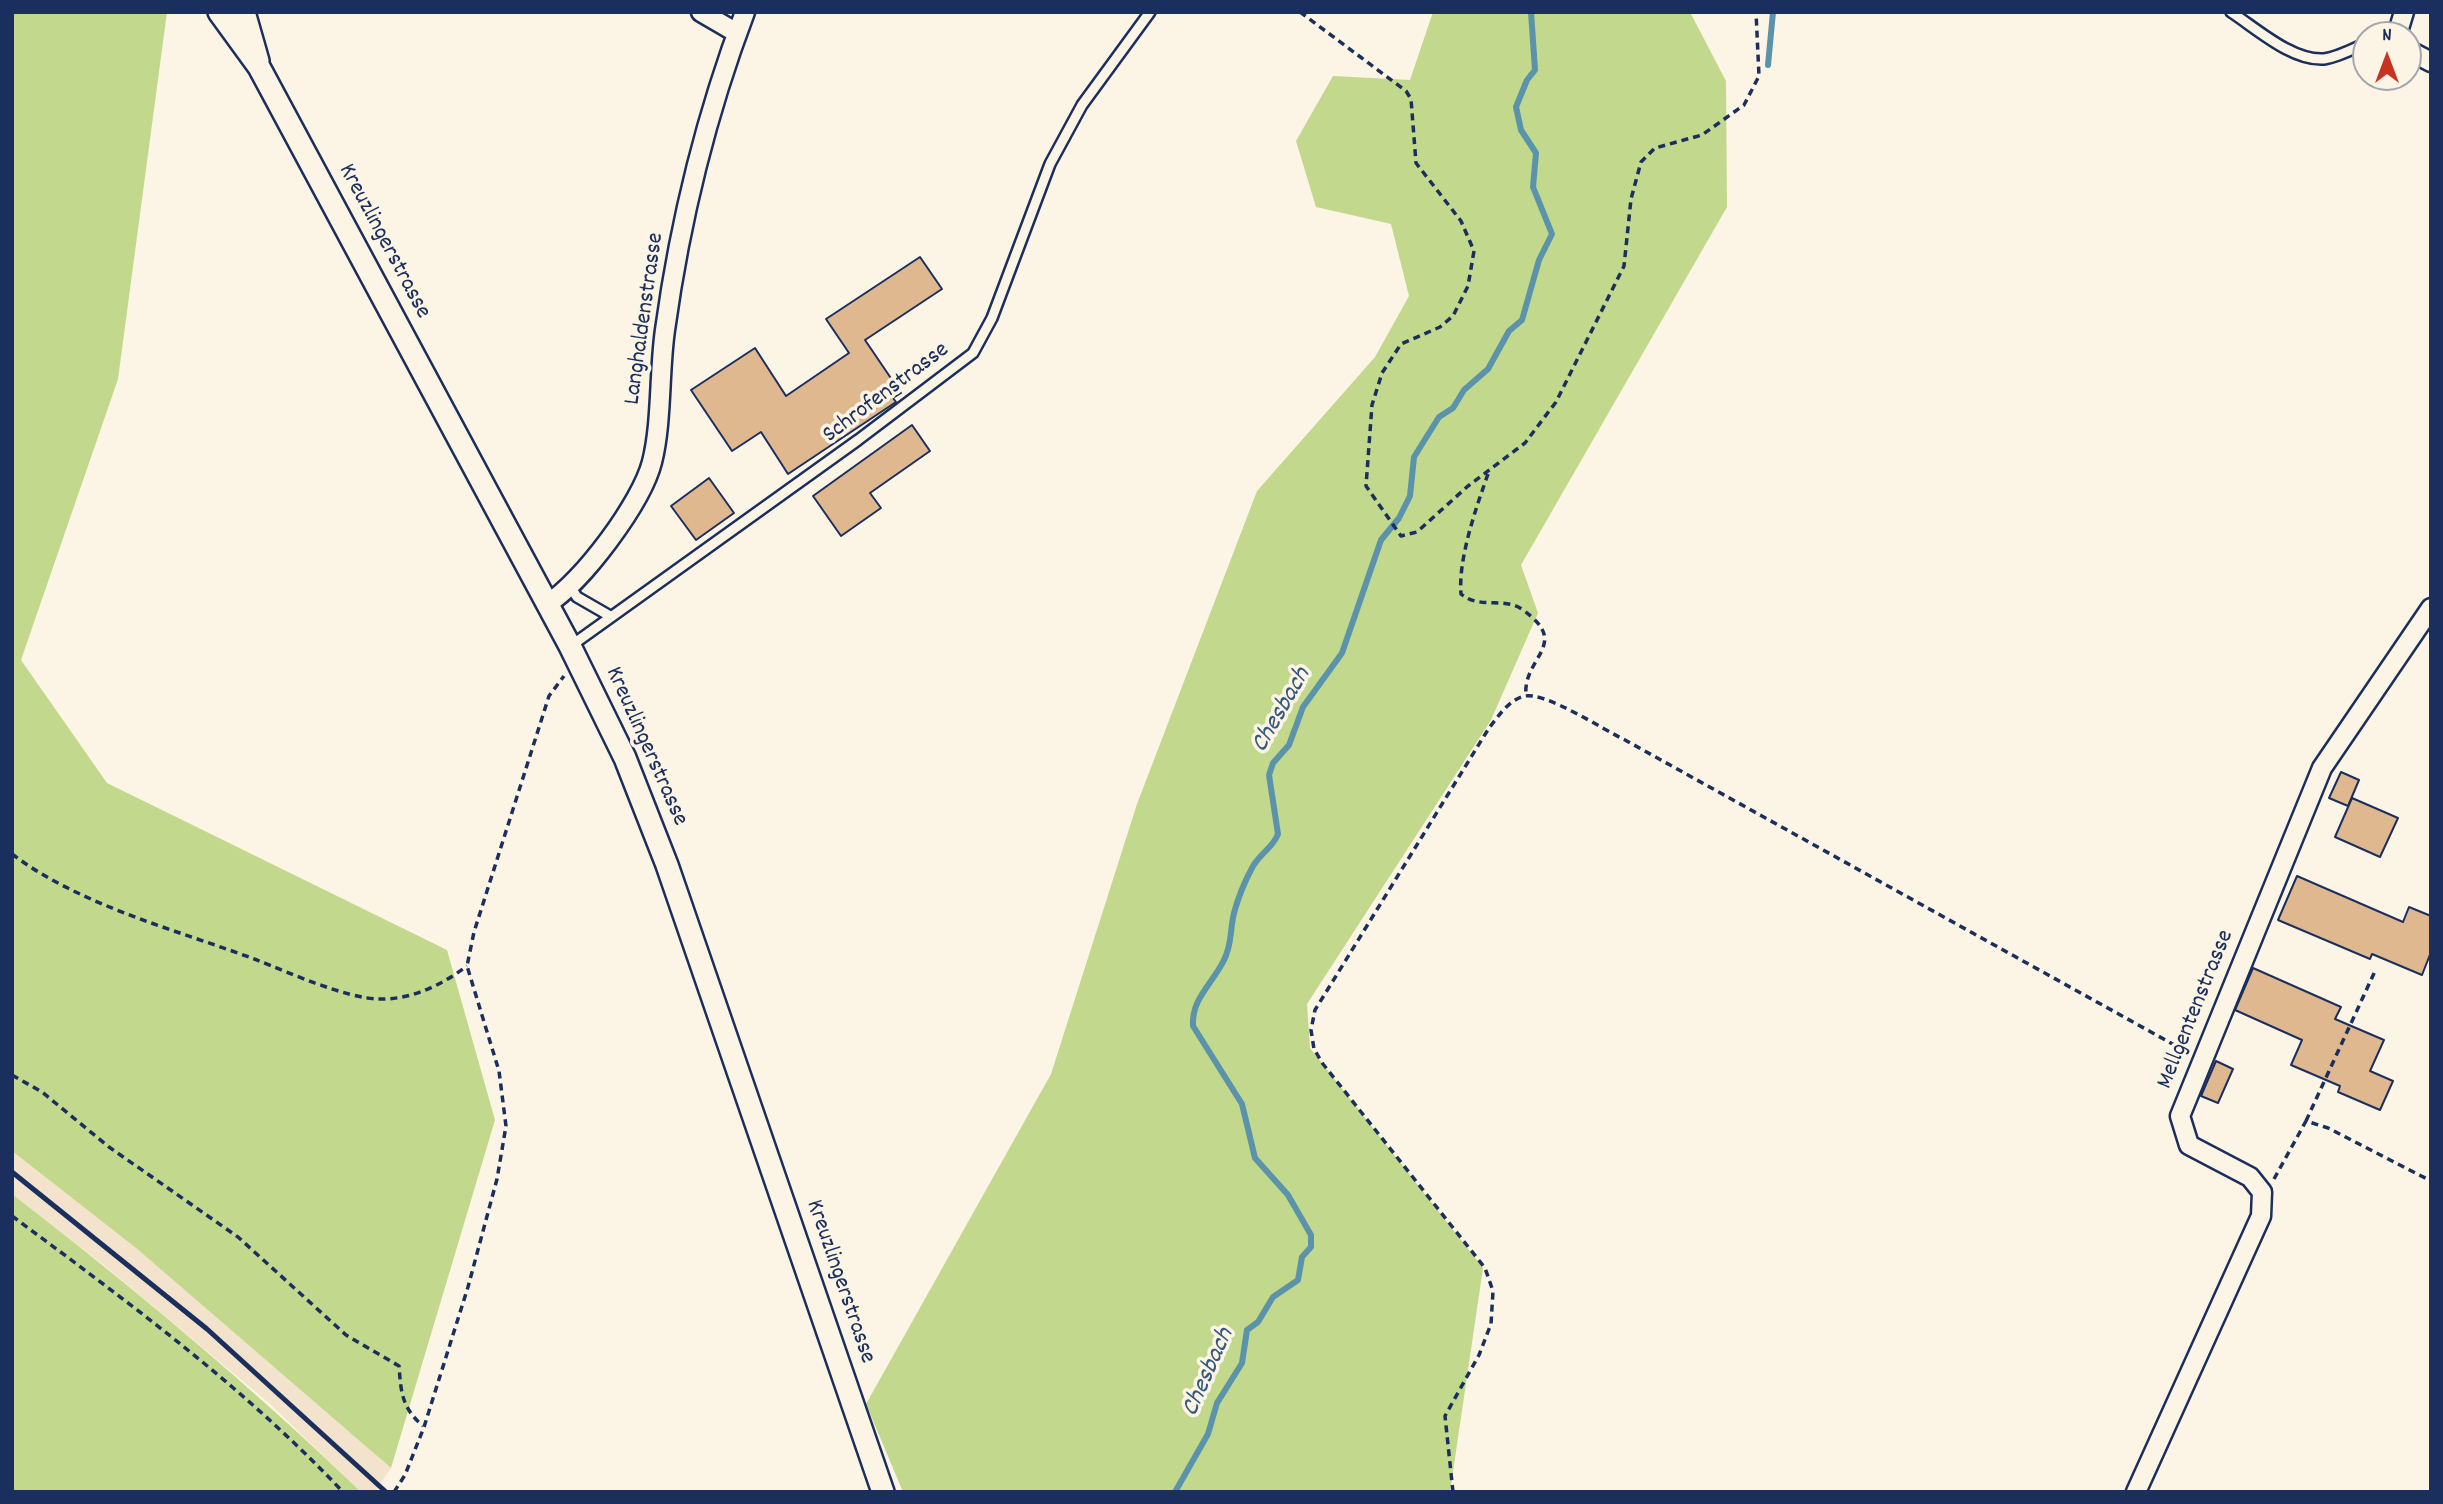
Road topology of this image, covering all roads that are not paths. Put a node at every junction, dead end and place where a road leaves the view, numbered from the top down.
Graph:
1 (219, 12) edge
2 (244, 12) edge
3 (701, 12) edge
4 (745, 12) edge
5 (1150, 12) edge
6 (2231, 12) edge
7 (737, 33) junction
8 (2352, 49) edge
9 (259, 67) junction
10 (569, 585) junction
11 (547, 604) junction
12 (2431, 608) edge
13 (610, 616) junction
14 (570, 646) junction
15 (883, 1492) edge
16 (2136, 1492) edge

1 - 9 street
2 - 9 street
3 - 7 street
4 - 7 street, Langhaldenstrasse
5 - 13 lane, Schrofenstrasse
6 - 8 lane
7 - 10 street, Langhaldenstrasse
9 - 11 street, Kreuzlingerstrasse
10 - 11 street, Langhaldenstrasse
10 - 13 lane
11 - 14 street, Kreuzlingerstrasse
12 - 16 street, Mellgentenstrasse
13 - 14 lane, Schrofenstrasse
14 - 15 street, Kreuzlingerstrasse

